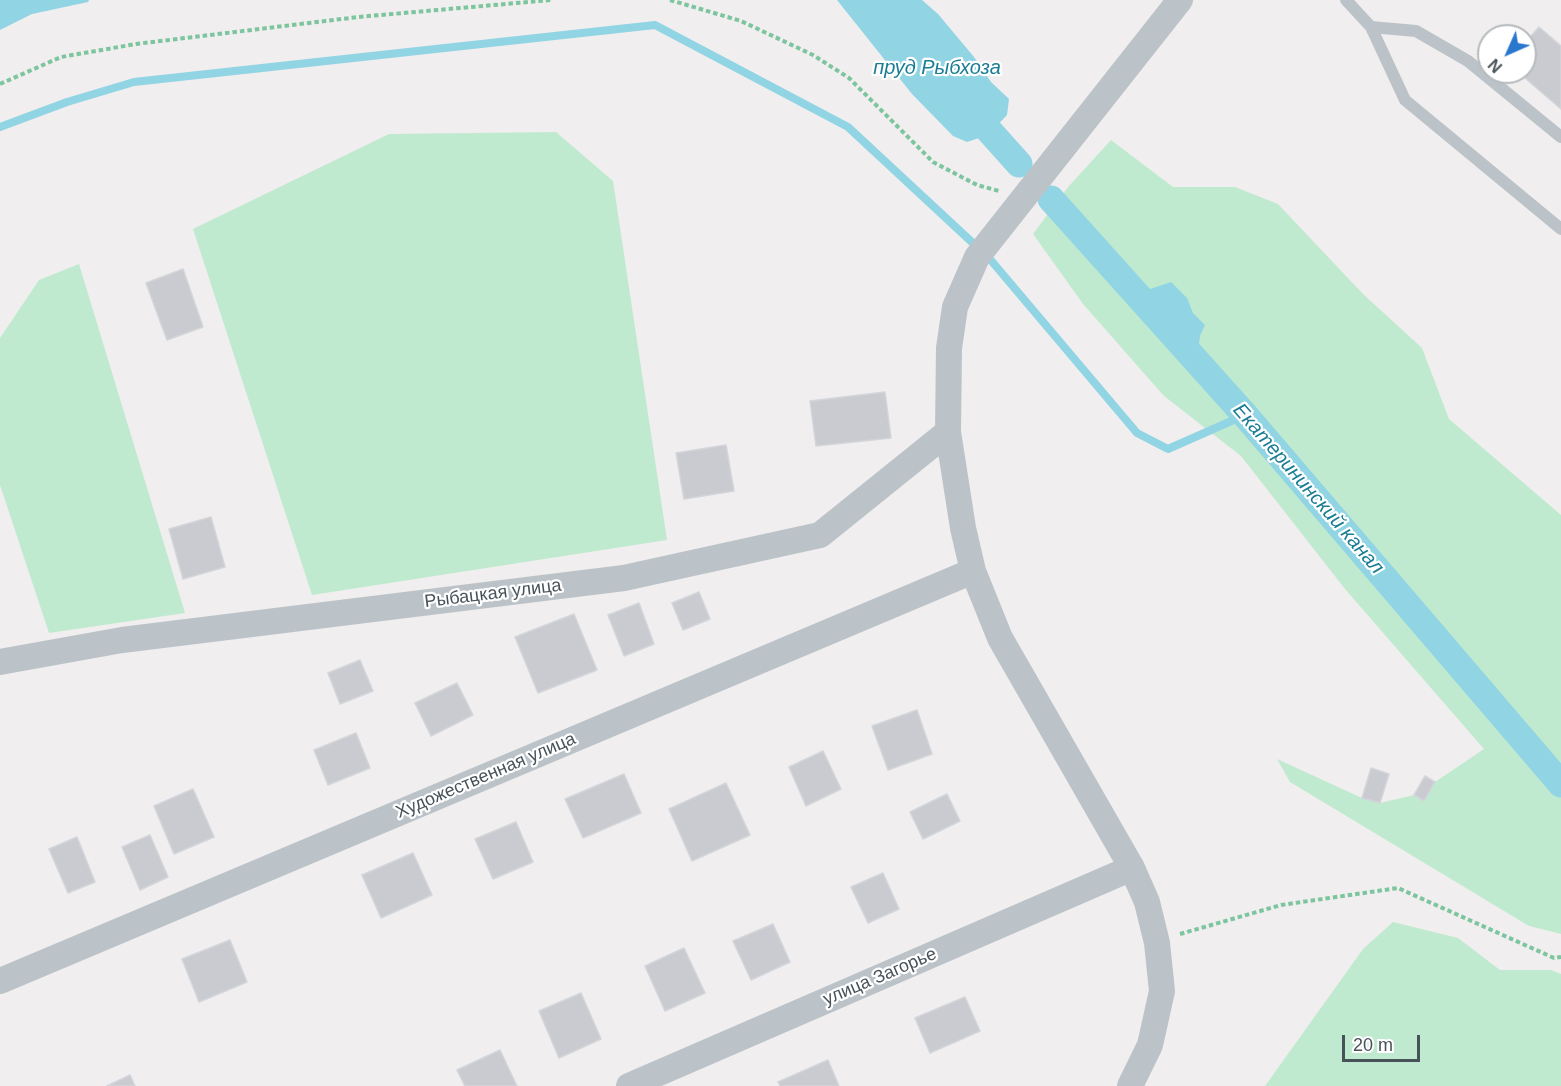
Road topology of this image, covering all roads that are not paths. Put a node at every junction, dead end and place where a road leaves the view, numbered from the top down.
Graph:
1 (1180, 0) edge
2 (1346, 0) edge
3 (1371, 27) junction
4 (1561, 137) edge
5 (1561, 228) edge
6 (948, 432) junction
7 (973, 571) junction
8 (0, 662) edge
9 (1132, 868) junction
10 (0, 981) edge
11 (629, 1086) edge
12 (1130, 1086) edge

1 - 6 street
2 - 3 lane
3 - 4 lane
3 - 5 lane
6 - 7 street
6 - 8 street, Рыбацкая улица
7 - 9 street
7 - 10 street, Художественная улица
9 - 11 street, улица Загорье
9 - 12 street

